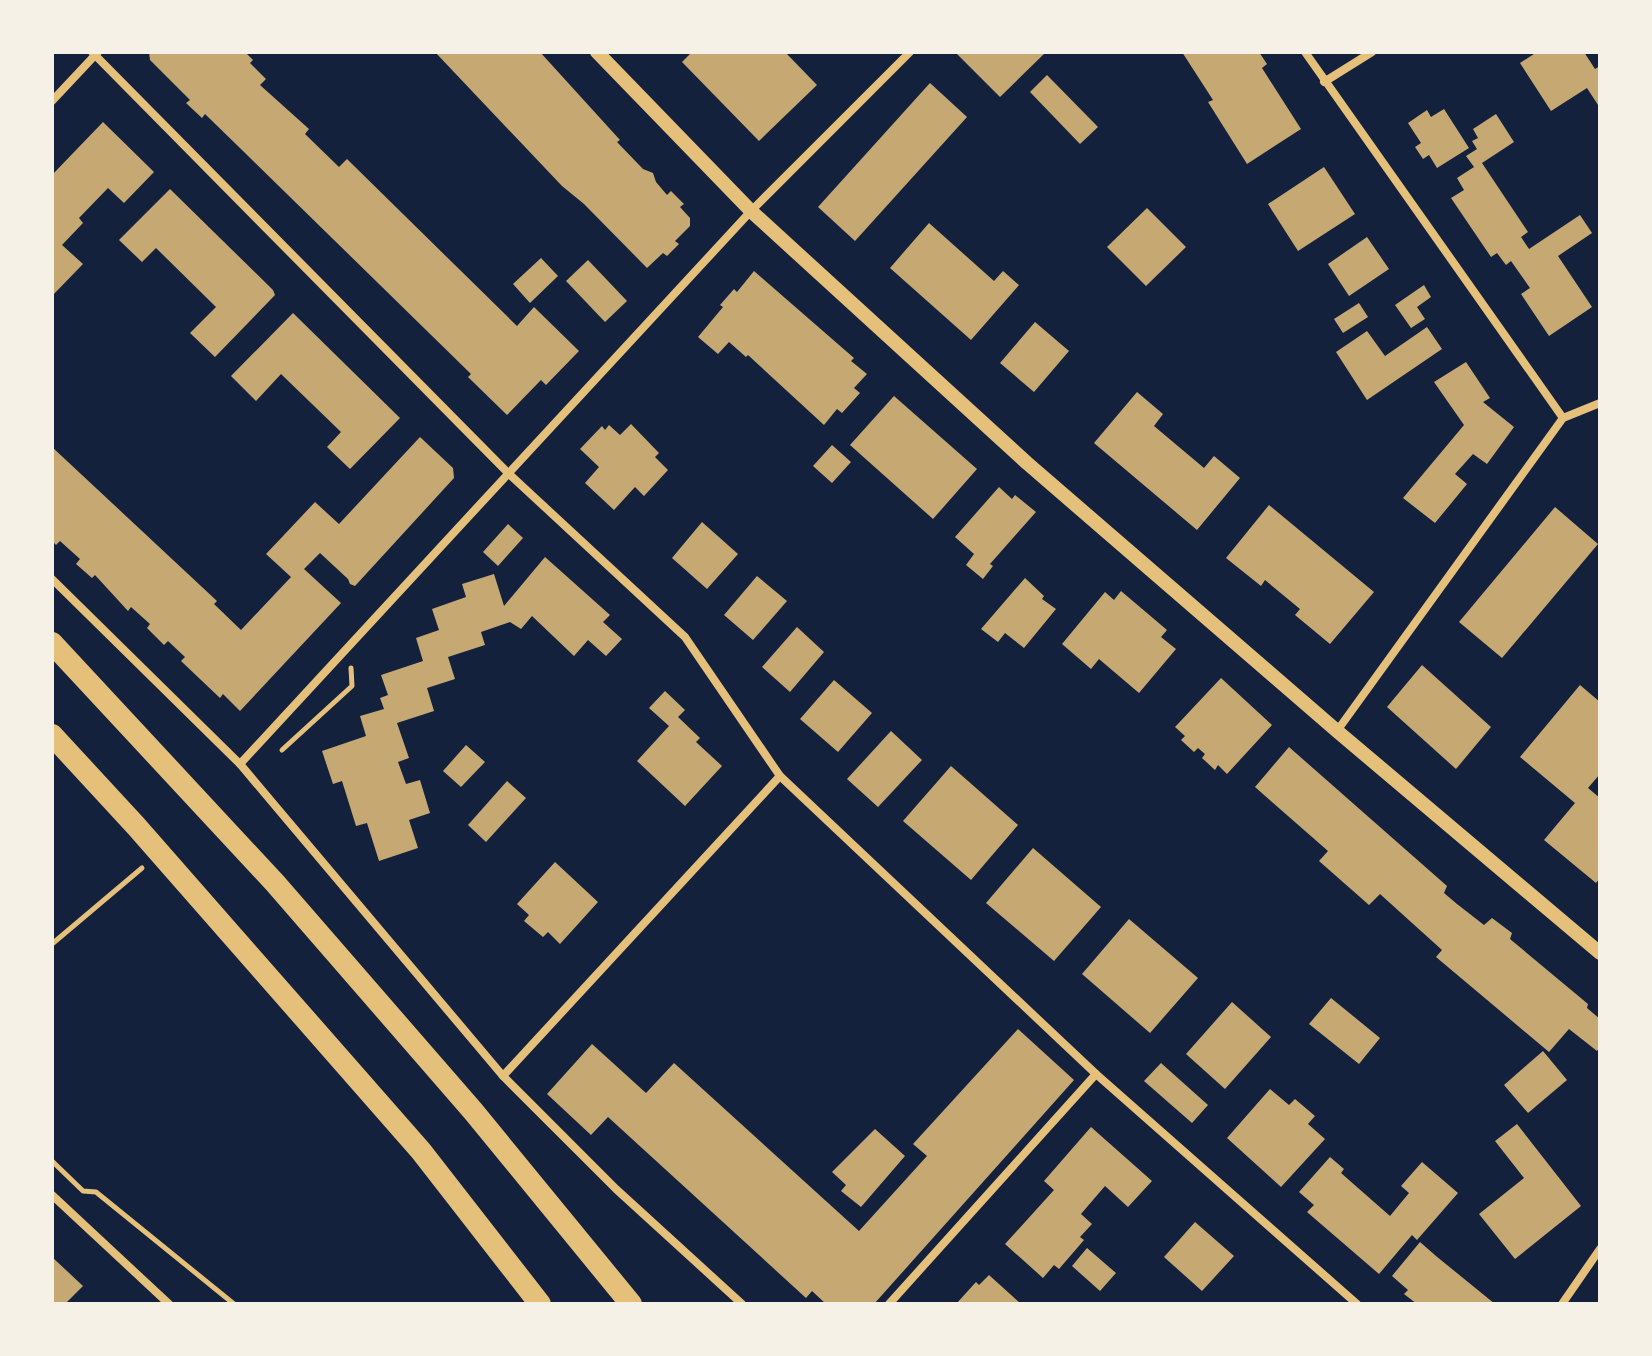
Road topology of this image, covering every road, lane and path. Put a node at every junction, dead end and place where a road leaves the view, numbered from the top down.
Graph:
1 (597, 52) edge
2 (910, 52) edge
3 (1305, 52) edge
4 (1372, 52) edge
5 (95, 53) edge
6 (1324, 82) junction
7 (52, 101) edge
8 (751, 211) junction
9 (1600, 403) edge
10 (1563, 418) junction
11 (508, 473) junction
12 (52, 579) edge
13 (52, 643) edge
14 (1337, 731) junction
15 (52, 735) edge
16 (240, 764) junction
17 (780, 776) junction
18 (1600, 953) edge
19 (1096, 1074) junction
20 (503, 1076) junction
21 (52, 1161) edge
22 (52, 1195) edge
23 (1600, 1249) edge
24 (169, 1304) edge
25 (234, 1304) edge
26 (540, 1304) edge
27 (631, 1304) edge
28 (742, 1304) edge
29 (889, 1304) edge
30 (1357, 1304) edge
31 (1562, 1304) edge

1 - 8 street
2 - 8 street
3 - 6 street
4 - 6 street
5 - 7 street
5 - 11 street
6 - 10 street
8 - 11 street
8 - 14 street
9 - 10 street
10 - 14 street
11 - 16 street
11 - 17 street
12 - 16 street
13 - 27 highway
14 - 18 street
15 - 26 highway
16 - 20 street
17 - 19 street
17 - 20 street
19 - 29 street
19 - 30 street
20 - 28 street
21 - 25 path
22 - 24 street
23 - 31 street

